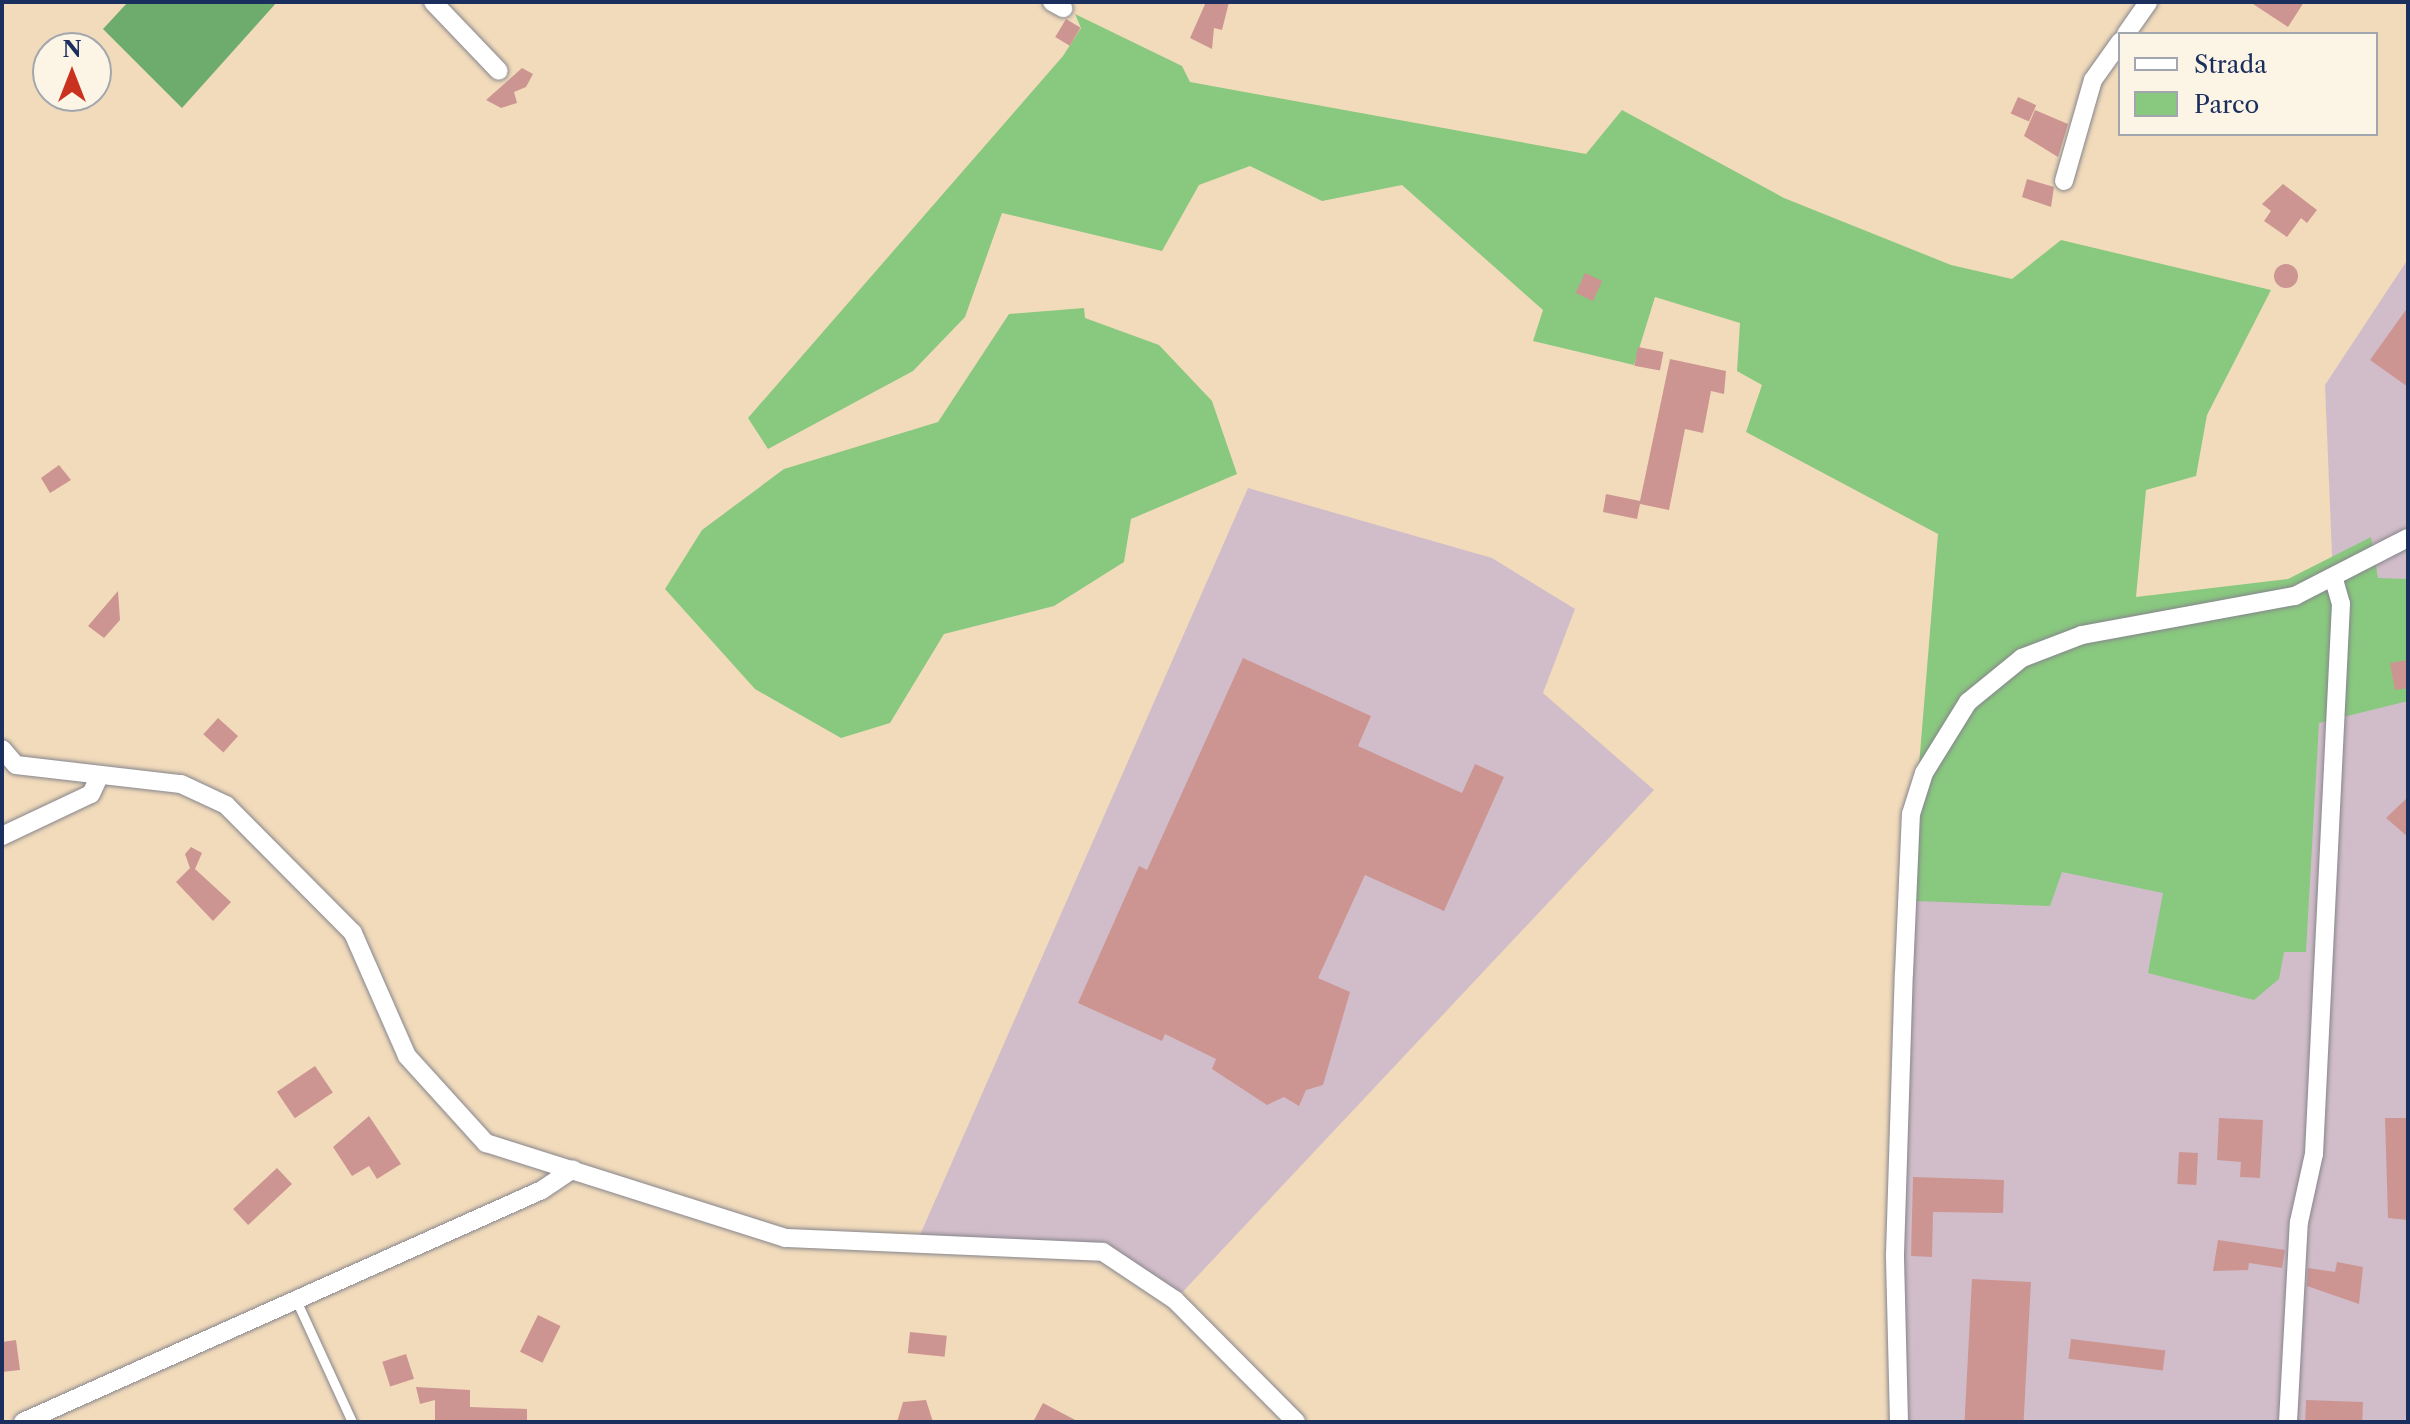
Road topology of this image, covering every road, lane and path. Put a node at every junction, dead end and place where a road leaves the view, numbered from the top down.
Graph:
1 (433, 2) edge
2 (2148, 2) edge
3 (2127, 32) edge
4 (2118, 45) edge
5 (499, 71) dead end
6 (2064, 181) dead end
7 (2408, 538) edge
8 (2334, 579) junction
9 (2, 749) edge
10 (100, 775) junction
11 (2, 836) edge
12 (573, 1169) junction
13 (296, 1300) junction
14 (23, 1422) edge
15 (352, 1422) edge
16 (1296, 1422) edge
17 (1899, 1422) edge
18 (2288, 1422) edge

1 - 5 street
2 - 3 street
4 - 6 street
7 - 8 street
8 - 17 street
8 - 18 street
9 - 10 street
10 - 11 street
10 - 12 street
12 - 13 street
12 - 16 street
13 - 14 street
13 - 15 lane

